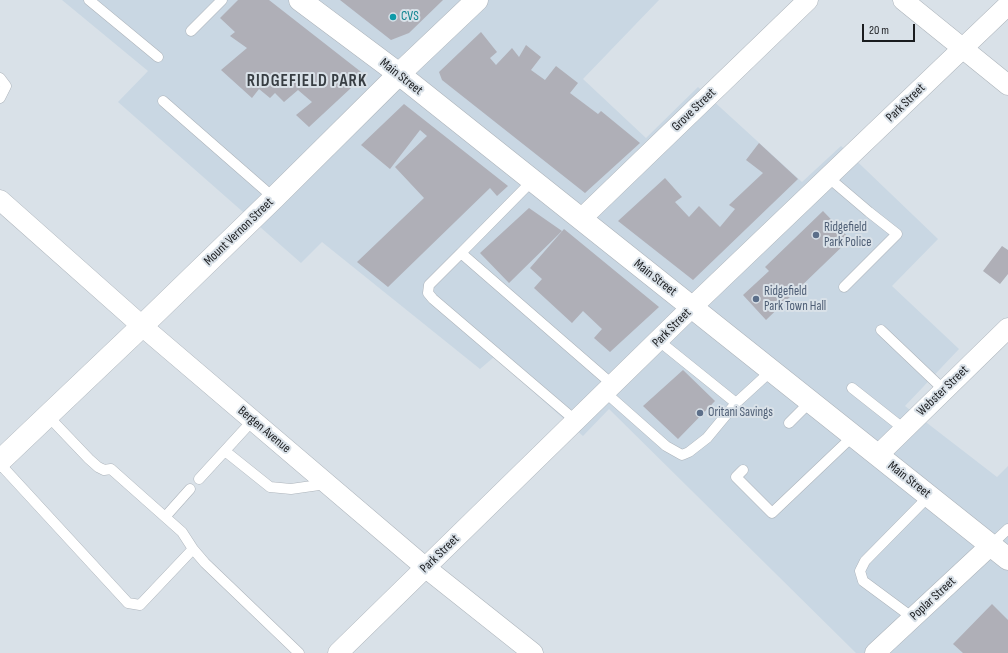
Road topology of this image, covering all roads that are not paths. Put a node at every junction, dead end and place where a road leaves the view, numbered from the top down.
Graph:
1 (89, 0) edge
2 (222, 0) edge
3 (300, 0) edge
4 (477, 0) edge
5 (808, 0) edge
6 (903, 0) edge
7 (1008, 5) edge
8 (191, 31) dead end
9 (963, 48) junction
10 (158, 57) dead end
11 (399, 74) junction
12 (0, 78) edge
13 (1008, 84) edge
14 (0, 98) edge
15 (163, 101) dead end
16 (829, 178) junction
17 (532, 180) junction
18 (274, 198) junction
19 (0, 200) edge
20 (581, 219) junction
21 (461, 252) junction
22 (844, 287) dead end
23 (692, 307) junction
24 (142, 326) junction
25 (1008, 328) edge
26 (881, 330) dead end
27 (659, 341) junction
28 (772, 371) junction
29 (852, 388) dead end
30 (610, 389) junction
31 (944, 390) junction
32 (810, 402) junction
33 (736, 403) junction
34 (48, 416) junction
35 (253, 420) junction
36 (576, 421) junction
37 (789, 423) dead end
38 (904, 429) junction
39 (853, 436) junction
40 (225, 451) junction
41 (878, 455) junction
42 (0, 463) edge
43 (743, 470) dead end
44 (199, 479) dead end
45 (328, 484) junction
46 (190, 489) dead end
47 (929, 496) junction
48 (165, 517) junction
49 (1008, 529) edge
50 (991, 545) junction
51 (194, 549) junction
52 (1008, 559) edge
53 (426, 568) junction
54 (913, 618) junction
55 (879, 652) edge
56 (299, 653) edge
57 (338, 653) edge
58 (533, 653) edge

1 - 10 lane
2 - 8 lane
3 - 11 street, Main Street
4 - 11 street, Mount Vernon Street
5 - 20 street, Grove Street
6 - 9 street
7 - 9 street, Park Street
9 - 13 street
9 - 16 street, Park Street
11 - 17 street, Main Street
11 - 18 street, Mount Vernon Street
12 - 14 lane
15 - 18 lane
16 - 22 lane
16 - 23 street, Park Street
17 - 20 street, Main Street
17 - 21 lane
18 - 24 street, Mount Vernon Street
19 - 24 street, Bergen Avenue
20 - 23 street, Main Street
21 - 30 lane
21 - 36 lane
23 - 27 street, Park Street
23 - 28 street, Main Street
24 - 34 street, Mount Vernon Street
24 - 35 street, Bergen Avenue
25 - 31 street, Webster Street
26 - 31 lane
27 - 30 street, Park Street
27 - 33 lane
28 - 32 street, Main Street
28 - 33 lane
29 - 38 lane
30 - 33 lane
30 - 36 street, Park Street
31 - 38 street, Webster Street
32 - 37 lane
32 - 39 street, Main Street
34 - 42 street, Mount Vernon Street
34 - 48 lane
35 - 40 lane
35 - 45 street, Bergen Avenue
36 - 53 street, Park Street
38 - 41 street, Webster Street
39 - 41 street, Main Street
39 - 43 lane
40 - 44 lane
40 - 45 lane
41 - 47 street, Main Street
42 - 51 lane
45 - 53 street, Bergen Avenue
46 - 48 lane
47 - 50 street, Main Street
47 - 54 lane
48 - 51 lane
49 - 50 lane
50 - 52 street, Main Street
50 - 54 street, Poplar Street
51 - 56 lane
53 - 57 street, Park Street
53 - 58 street, Bergen Avenue
54 - 55 street, Poplar Street

